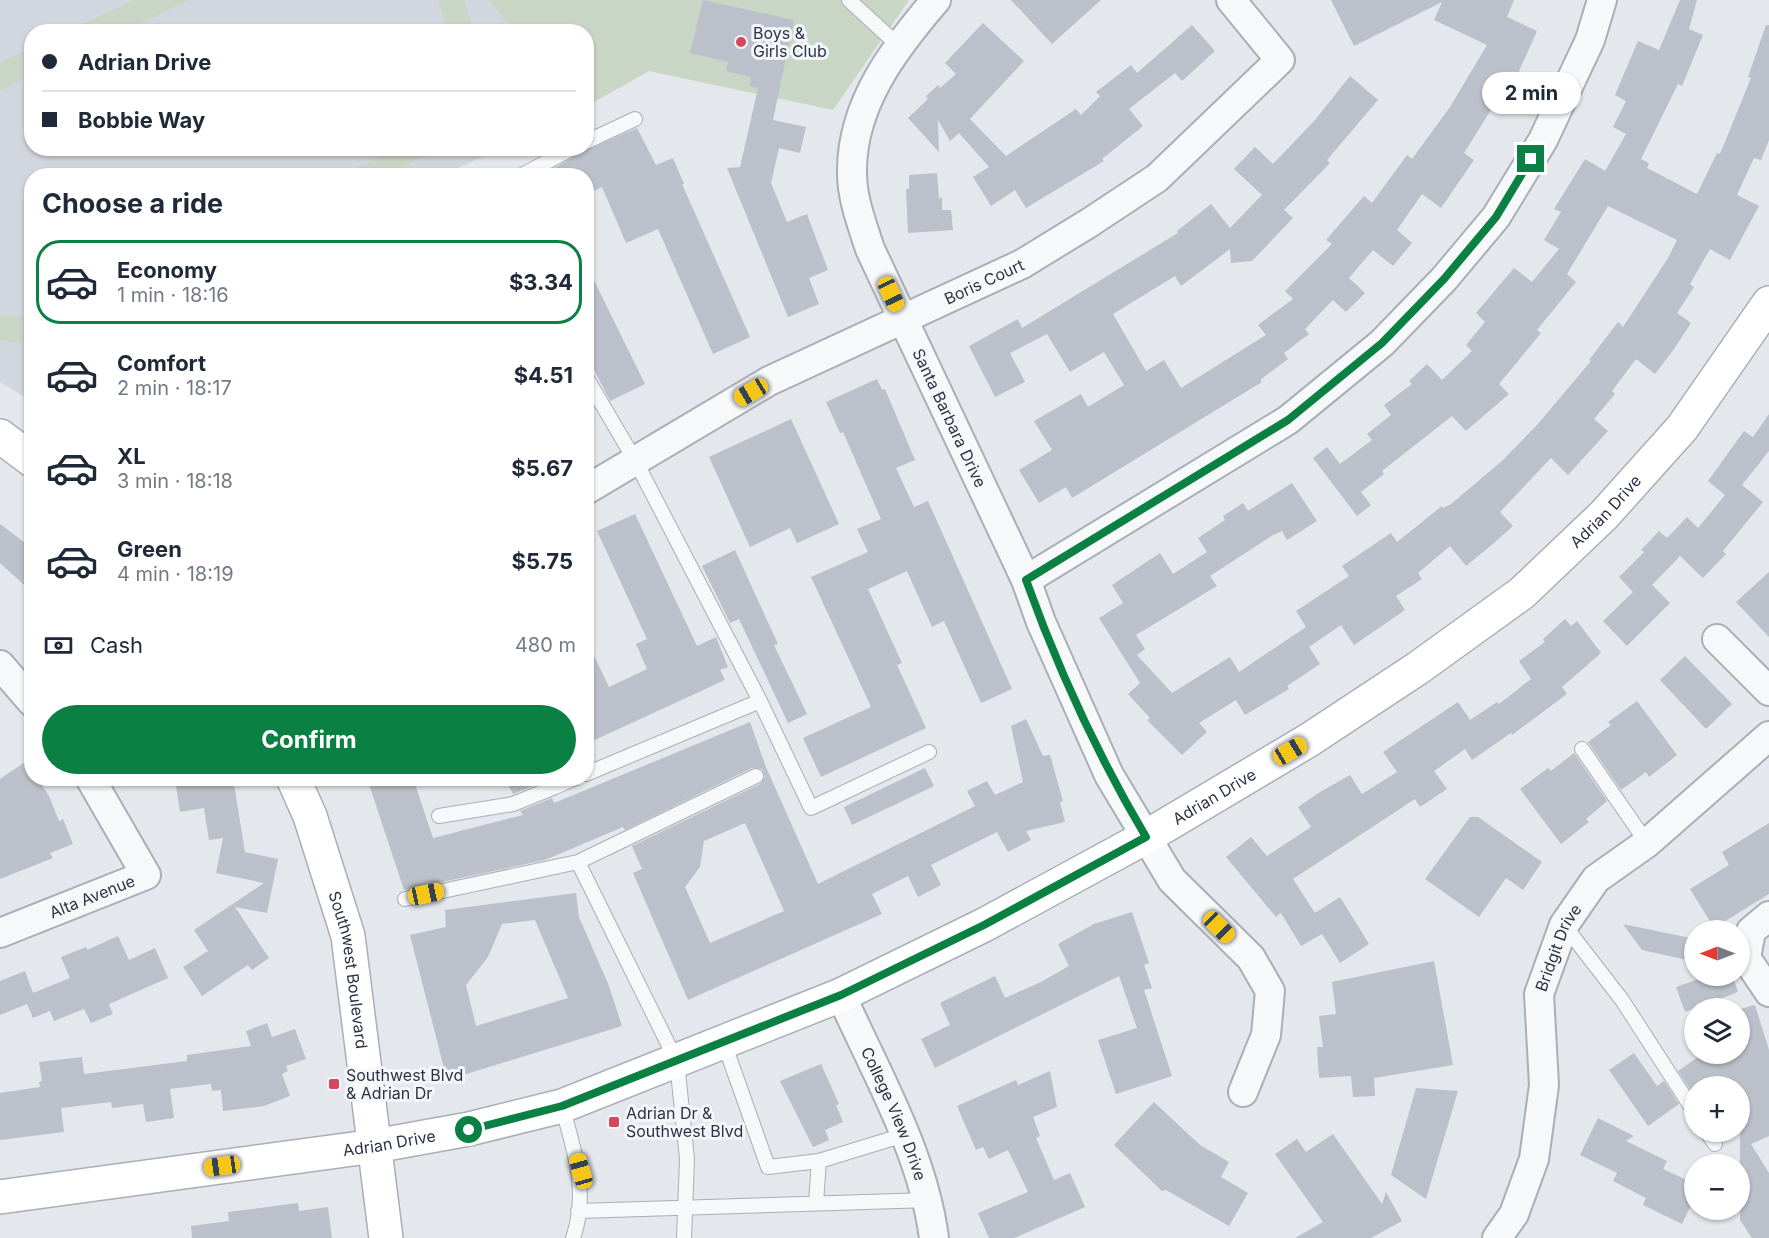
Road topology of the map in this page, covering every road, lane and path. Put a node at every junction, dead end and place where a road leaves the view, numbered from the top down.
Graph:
1 (849, 0) edge
2 (936, 0) edge
3 (1231, 0) edge
4 (1602, 0) edge
5 (899, 46) junction
6 (635, 119) dead end
7 (594, 138) edge
8 (558, 156) edge
9 (534, 168) edge
10 (1769, 303) edge
11 (903, 319) junction
12 (594, 391) edge
13 (0, 436) edge
14 (24, 454) edge
15 (636, 462) junction
16 (594, 486) edge
17 (1026, 580) junction
18 (1717, 639) dead end
19 (0, 665) edge
20 (1769, 691) edge
21 (24, 693) edge
22 (760, 701) junction
23 (1769, 736) edge
24 (1582, 749) dead end
25 (929, 752) dead end
26 (594, 771) edge
27 (756, 776) dead end
28 (95, 786) edge
29 (297, 786) edge
30 (547, 786) edge
31 (439, 816) dead end
32 (1146, 837) junction
33 (1647, 843) junction
34 (578, 862) junction
35 (405, 899) dead end
36 (1769, 916) edge
37 (1564, 925) junction
38 (0, 933) edge
39 (1769, 992) edge
40 (841, 995) junction
41 (724, 1043) junction
42 (677, 1062) junction
43 (1243, 1092) dead end
44 (1684, 1096) edge
45 (562, 1106) junction
46 (904, 1135) junction
47 (375, 1146) junction
48 (819, 1161) junction
49 (0, 1197) edge
50 (929, 1200) junction
51 (816, 1202) junction
52 (685, 1208) junction
53 (578, 1211) junction
54 (386, 1238) edge
55 (573, 1238) edge
56 (684, 1238) edge
57 (934, 1238) edge
58 (1497, 1238) edge

1 - 5 lane
2 - 5 street, Santa Barbara Drive
3 - 11 street, Boris Court
4 - 17 street
5 - 11 street, Santa Barbara Drive
6 - 7 lane
8 - 9 lane
10 - 32 street, Adrian Drive
11 - 15 street, Boris Court
11 - 17 street, Santa Barbara Drive
12 - 15 lane
13 - 14 street
15 - 16 street, Boris Court
15 - 22 lane
17 - 32 street, Santa Barbara Drive
18 - 20 street
19 - 21 street
22 - 25 lane
22 - 26 lane
23 - 33 street, Bridgit Drive
24 - 33 lane
27 - 34 lane
28 - 38 street, Alta Avenue
29 - 47 street, Southwest Boulevard
30 - 31 lane
32 - 40 street, Adrian Drive
32 - 43 street, Santa Barbara Drive
33 - 37 street, Bridgit Drive
34 - 35 lane
34 - 42 lane
36 - 39 street
37 - 44 lane
37 - 58 street, Bridgit Drive
40 - 41 street, Adrian Drive
40 - 46 street, College View Drive
41 - 42 street, Adrian Drive
41 - 48 lane
42 - 45 street, Adrian Drive
42 - 52 lane
45 - 47 street, Adrian Drive
45 - 53 lane
46 - 48 lane
46 - 50 street, College View Drive
47 - 49 street, Adrian Drive
47 - 54 street, Southwest Boulevard
48 - 51 lane
50 - 51 lane
50 - 57 street, College View Drive
51 - 52 lane
52 - 53 lane
52 - 56 lane
53 - 55 lane

